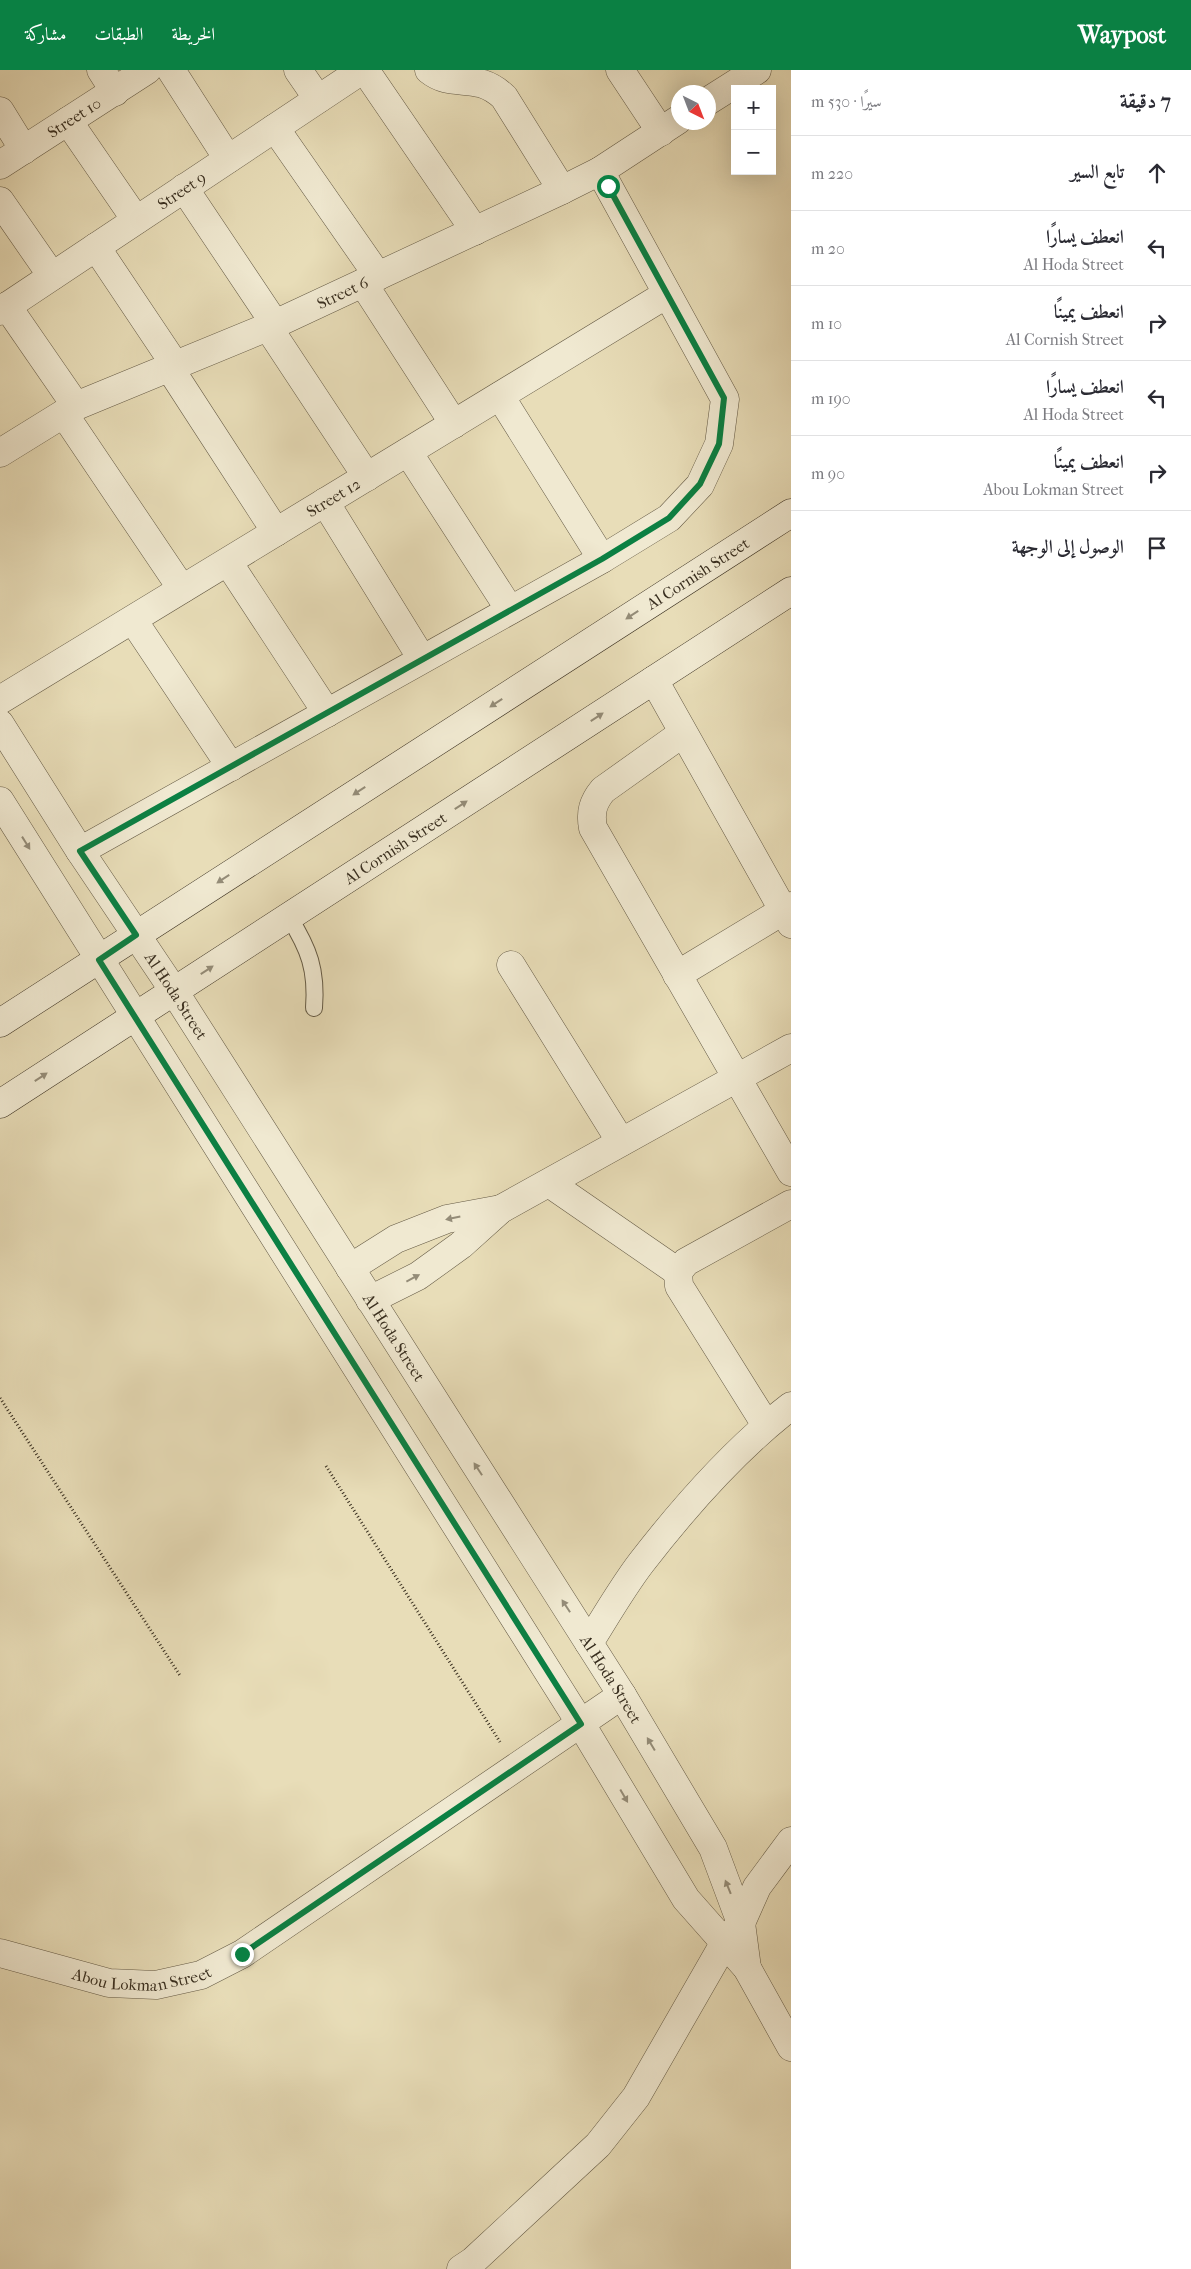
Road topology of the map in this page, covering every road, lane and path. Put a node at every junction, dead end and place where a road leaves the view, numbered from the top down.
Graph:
1 (147, 70) edge
2 (171, 70) edge
3 (298, 70) edge
4 (363, 70) edge
5 (429, 70) edge
6 (620, 70) edge
7 (757, 70) edge
8 (466, 75) edge
9 (108, 81) edge
10 (716, 96) edge
11 (318, 99) junction
12 (0, 112) edge
13 (68, 121) junction
14 (670, 126) edge
15 (275, 128) junction
16 (24, 150) junction
17 (228, 159) junction
18 (0, 165) edge
19 (600, 171) junction
20 (184, 188) junction
21 (562, 190) junction
22 (0, 201) edge
23 (136, 220) junction
24 (476, 231) junction
25 (96, 247) junction
26 (52, 276) junction
27 (370, 279) junction
28 (667, 294) junction
29 (4, 309) edge
30 (271, 326) junction
31 (172, 366) junction
32 (500, 396) junction
33 (70, 410) junction
34 (454, 424) junction
35 (408, 452) junction
36 (0, 453) edge
37 (368, 476) junction
38 (324, 502) junction
39 (791, 513) edge
40 (276, 532) junction
41 (602, 559) junction
42 (228, 562) junction
43 (182, 589) junction
44 (791, 591) edge
45 (510, 610) junction
46 (132, 620) junction
47 (422, 660) junction
48 (654, 680) junction
49 (0, 700) edge
50 (326, 713) junction
51 (0, 724) edge
52 (683, 734) junction
53 (231, 767) junction
54 (0, 801) edge
55 (80, 851) junction
56 (788, 913) edge
57 (289, 917) junction
58 (136, 935) junction
59 (99, 960) junction
60 (511, 965) dead end
61 (677, 975) junction
62 (174, 991) junction
63 (314, 1008) dead end
64 (135, 1016) junction
65 (0, 1023) edge
66 (791, 1048) edge
67 (737, 1078) junction
68 (0, 1104) edge
69 (621, 1142) junction
70 (791, 1172) edge
71 (549, 1183) junction
72 (791, 1204) edge
73 (501, 1209) junction
74 (350, 1268) junction
75 (678, 1272) junction
76 (370, 1300) junction
77 (0, 1398) edge
78 (791, 1406) edge
79 (766, 1425) junction
80 (326, 1466) dead end
81 (589, 1643) junction
82 (181, 1677) dead end
83 (622, 1695) junction
84 (581, 1724) junction
85 (517, 1767) junction
86 (791, 1841) edge
87 (733, 1932) junction
88 (0, 1953) edge
89 (791, 2047) edge
90 (461, 2269) edge

1 - 9 street, Street 10
2 - 17 street
3 - 11 street
4 - 11 street, Street 9
4 - 24 street
5 - 8 street
6 - 14 street
7 - 10 street
8 - 21 street
9 - 13 street, Street 10
11 - 15 street, Street 9
12 - 16 street
13 - 16 street, Street 10
13 - 23 street
14 - 19 street, Street 6
15 - 17 street, Street 9
15 - 27 street
16 - 18 street, Street 10
17 - 20 street, Street 9
19 - 21 street, Street 6
19 - 28 street
20 - 23 street, Street 9
20 - 30 street
21 - 24 street, Street 6
22 - 26 street
23 - 25 street, Street 9
24 - 27 street, Street 6
25 - 26 street, Street 9
25 - 31 street
26 - 29 street, Street 9
27 - 30 street, Street 6
27 - 34 street
28 - 32 street, Street 12
28 - 41 street
29 - 33 street
30 - 31 street, Street 6
30 - 37 street
31 - 33 street, Street 6
31 - 40 street
32 - 34 street, Street 12
32 - 41 street
33 - 36 street, Street 6
33 - 43 street
34 - 35 street, Street 12
35 - 37 street, Street 12
35 - 45 street
37 - 38 street, Street 12
38 - 40 street, Street 12
38 - 47 street
39 -> 58 street, Al Cornish Street
40 - 42 street, Street 12
41 - 45 street
42 - 43 street, Street 12
42 - 50 street
43 - 46 street, Street 12
44 - 48 street, Al Cornish Street
45 - 47 street
46 - 49 street, Street 12
46 - 53 street
47 - 50 street
48 - 52 street
57 -> 48 street, Al Cornish Street
50 - 53 street
51 - 55 street, Al Hoda Street
52 - 56 street
52 - 61 street
53 - 55 street
54 -> 59 street
55 - 58 street, Al Hoda Street
56 - 61 street
62 -> 57 street, Al Cornish Street
57 - 63 lane
58 - 59 street, Al Cornish Street
58 - 62 street, Al Hoda Street
59 - 64 street
59 - 65 street, Al Cornish Street
60 - 69 street
61 - 67 street
62 - 64 street, Al Cornish Street
62 - 74 street, Al Hoda Street
68 -> 64 street, Al Cornish Street
64 - 84 street
66 - 67 street
67 - 69 street
67 - 70 street
69 - 71 street
71 - 73 street
71 - 75 street
72 - 75 street
73 -> 74 street
76 -> 73 street
74 - 76 street, Al Hoda Street
75 - 79 street
81 -> 76 street, Al Hoda Street
77 - 82 path
78 - 79 street
79 - 81 street
80 - 85 path
81 - 83 street, Al Hoda Street
83 - 84 street, Abou Lokman Street
87 -> 83 street, Al Hoda Street
84 - 85 street, Abou Lokman Street
84 -> 87 street
85 - 88 street, Abou Lokman Street
86 - 87 street
87 - 89 street, Al Hoda Street
87 - 90 street

